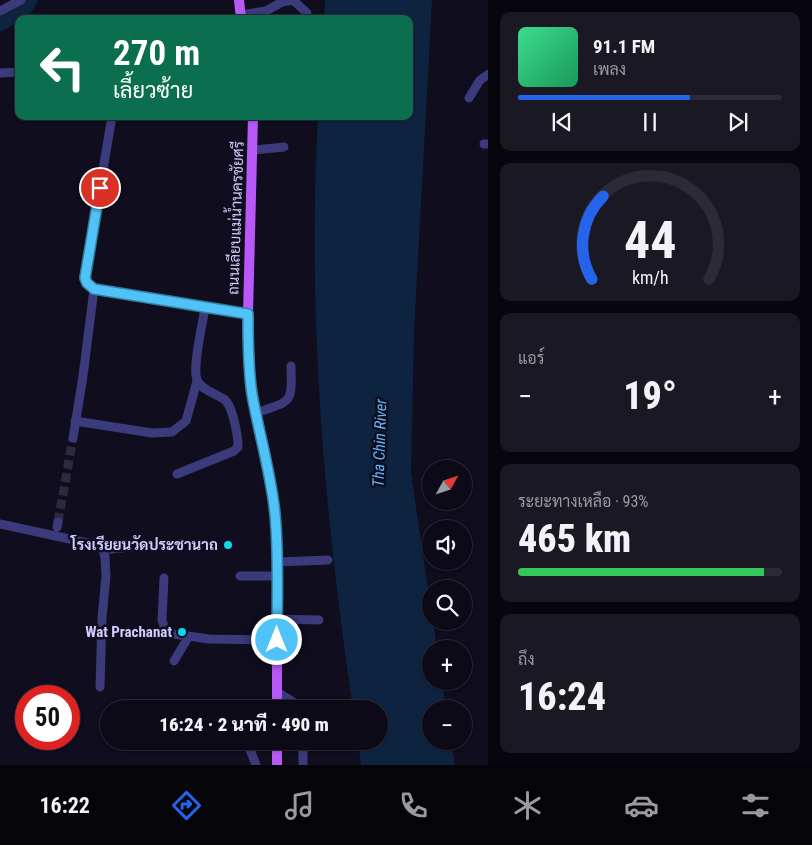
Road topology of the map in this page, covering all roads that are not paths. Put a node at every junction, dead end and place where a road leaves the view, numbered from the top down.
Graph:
1 (22, 0) edge
2 (239, 0) edge
3 (0, 11) edge
4 (307, 13) dead end
5 (241, 15) edge
6 (249, 15) edge
7 (15, 72) edge
8 (0, 73) edge
9 (488, 74) edge
10 (469, 98) dead end
11 (111, 120) edge
12 (253, 120) edge
13 (284, 147) dead end
14 (253, 150) junction
15 (94, 289) junction
16 (205, 307) junction
17 (248, 314) junction
18 (291, 366) dead end
19 (197, 381) junction
20 (256, 413) junction
21 (75, 421) junction
22 (73, 438) tunnel mouth
23 (178, 474) dead end
24 (0, 524) edge
25 (157, 544) dead end
26 (102, 550) junction
27 (328, 560) dead end
28 (277, 562) junction
29 (240, 576) dead end
30 (277, 576) junction
31 (164, 578) dead end
32 (277, 619) junction
33 (319, 620) dead end
34 (189, 636) junction
35 (277, 640) junction
36 (174, 661) dead end
37 (100, 687) dead end
38 (277, 692) junction
39 (277, 700) edge
40 (290, 700) edge
41 (250, 750) edge
42 (277, 750) edge
43 (303, 750) edge
44 (256, 765) edge
45 (277, 765) edge
46 (303, 765) edge

1 - 3 street
2 - 5 main road
4 - 6 street
7 - 8 street
9 - 10 street
11 - 15 street
12 - 14 main road, ถนนเลียบแม่น้ำนครชัยศรี
13 - 14 street
14 - 17 main road, ถนนเลียบแม่น้ำนครชัยศรี
15 - 16 street
15 - 21 street
16 - 17 street
16 - 19 street
17 - 20 main road, ถนนเลียบแม่น้ำนครชัยศรี
18 - 20 street
19 - 21 street
19 - 23 street
20 - 28 main road, ถนนเลียบแม่น้ำนครชัยศรี
21 - 22 street
24 - 26 street
25 - 26 street
26 - 37 street
27 - 28 street
28 - 30 main road, ถนนเลียบแม่น้ำนครชัยศรี
29 - 30 street
30 - 32 main road, ถนนเลียบแม่น้ำนครชัยศรี
31 - 34 street
32 - 33 street
32 - 35 main road, ถนนเลียบแม่น้ำนครชัยศรี
34 - 35 street
34 - 36 street
35 - 38 main road, ถนนเลียบแม่น้ำนครชัยศรี
38 - 39 main road, ถนนเลียบแม่น้ำนครชัยศรี
38 - 40 street
41 - 44 street
42 - 45 main road
43 - 46 street

